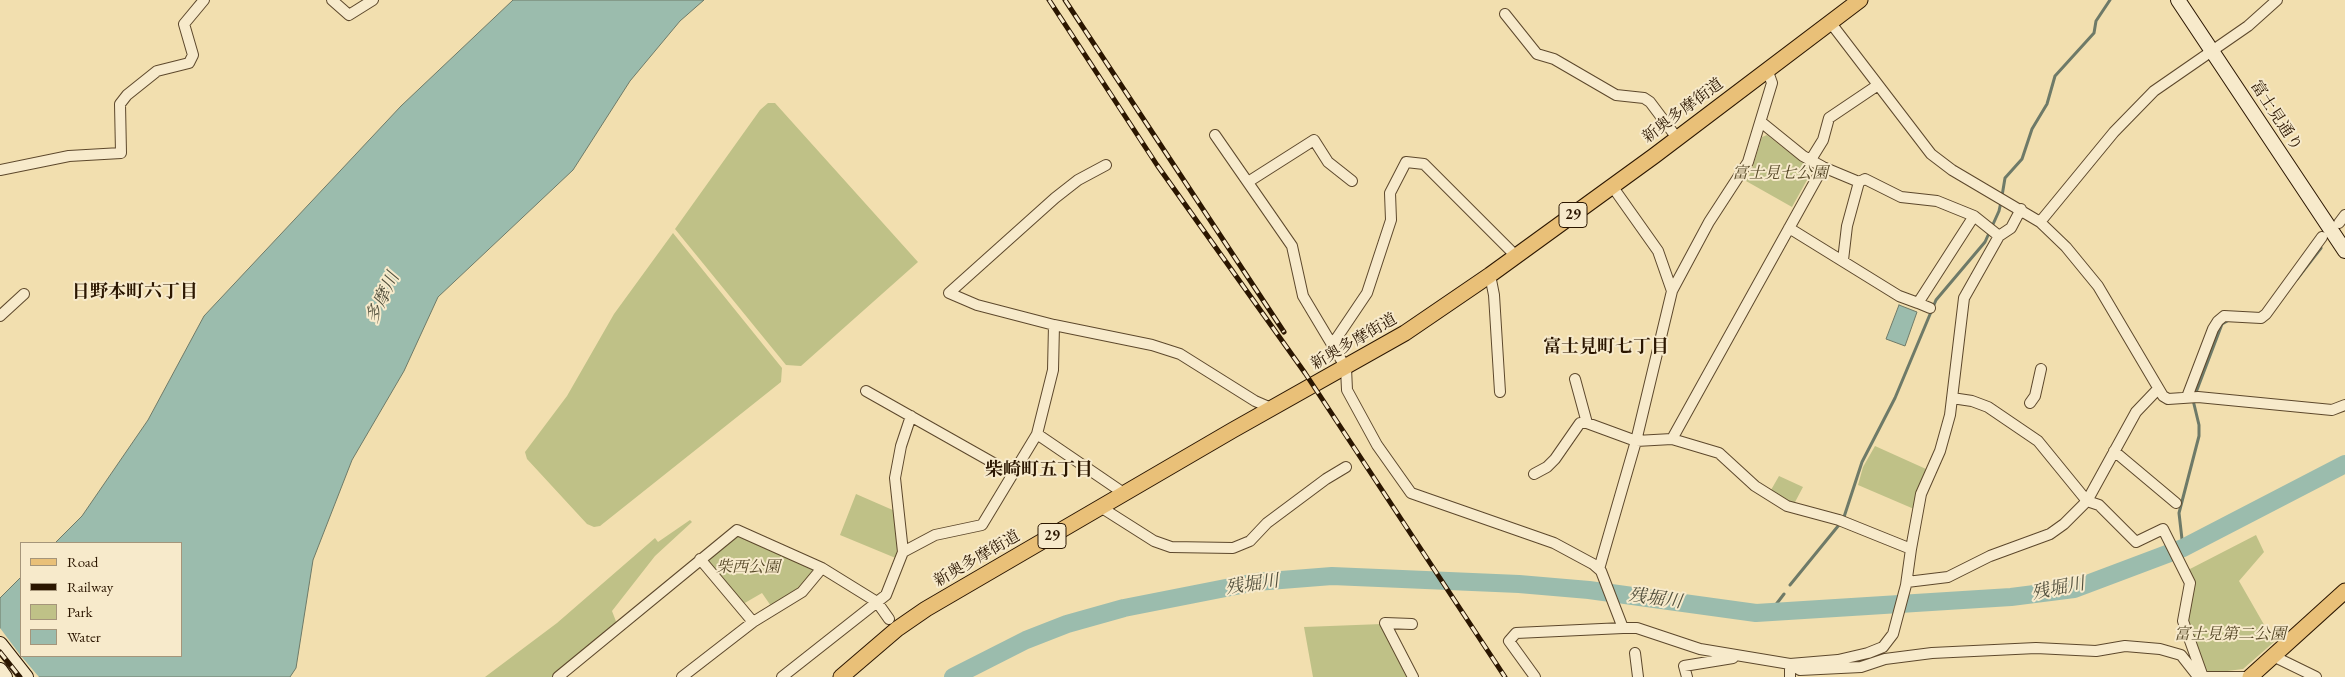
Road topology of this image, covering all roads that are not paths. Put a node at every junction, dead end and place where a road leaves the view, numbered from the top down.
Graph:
1 (204, 0) edge
2 (332, 0) edge
3 (373, 0) edge
4 (1860, 0) edge
5 (2178, 0) edge
6 (2277, 0) edge
7 (1505, 14) dead end
8 (1830, 22) junction
9 (2212, 50) junction
10 (1768, 69) junction
11 (1878, 85) junction
12 (1761, 122) junction
13 (1215, 135) dead end
14 (1677, 138) junction
15 (1810, 160) junction
16 (1106, 165) dead end
17 (1823, 167) junction
18 (0, 170) edge
19 (1352, 181) dead end
20 (1248, 182) junction
21 (1859, 182) junction
22 (1612, 186) junction
23 (2021, 208) junction
24 (1974, 216) junction
25 (2040, 222) junction
26 (1789, 228) junction
27 (1994, 231) junction
28 (2322, 237) dead end
29 (2344, 251) edge
30 (1516, 256) junction
31 (1843, 260) junction
32 (1490, 275) junction
33 (1672, 291) junction
34 (24, 294) dead end
35 (1918, 303) junction
36 (1930, 308) dead end
37 (0, 316) edge
38 (1054, 325) junction
39 (1332, 345) junction
40 (1346, 368) junction
41 (2041, 369) dead end
42 (1575, 379) dead end
43 (2157, 390) junction
44 (866, 391) dead end
45 (1500, 392) dead end
46 (2193, 397) junction
47 (1952, 398) junction
48 (2030, 403) dead end
49 (2345, 405) edge
50 (1271, 408) junction
51 (911, 416) junction
52 (1587, 423) junction
53 (1037, 434) junction
54 (1672, 439) junction
55 (1636, 441) junction
56 (2114, 451) junction
57 (1346, 467) dead end
58 (1013, 474) junction
59 (1534, 474) dead end
60 (1125, 494) junction
61 (2087, 501) junction
62 (2176, 503) dead end
63 (1102, 508) junction
64 (1911, 549) junction
65 (903, 552) junction
66 (700, 559) junction
67 (822, 568) junction
68 (1600, 570) junction
69 (1907, 584) junction
70 (2345, 591) edge
71 (877, 602) junction
72 (889, 618) dead end
73 (753, 622) junction
74 (1412, 624) dead end
75 (1622, 628) junction
76 (0, 644) edge
77 (1634, 653) dead end
78 (2273, 656) junction
79 (1766, 661) junction
80 (1790, 664) junction
81 (0, 670) edge
82 (5, 677) edge
83 (26, 677) edge
84 (558, 677) edge
85 (682, 677) edge
86 (782, 677) edge
87 (842, 677) edge
88 (1413, 677) edge
89 (1535, 677) edge
90 (1638, 677) edge
91 (1687, 677) edge
92 (1790, 677) edge
93 (2203, 677) edge
94 (2250, 677) edge
95 (2316, 677) edge

1 - 18 street
2 - 3 street
4 - 8 main road, 新奥多摩街道 / 29
5 - 9 street, 富士見通り
6 - 9 street
7 - 14 street
8 - 10 main road, 新奥多摩街道 / 29
8 - 11 street
9 - 25 street
9 - 29 street, 富士見通り
10 - 12 street
10 - 14 main road, 新奥多摩街道 / 29
11 - 15 street
11 - 23 street
12 - 15 street
12 - 33 street
13 - 20 street
14 - 22 main road, 新奥多摩街道 / 29
15 - 17 street
16 - 38 street
17 - 21 street
17 - 26 street
19 - 20 street
20 - 39 street
21 - 24 street
21 - 31 street
22 - 30 main road, 新奥多摩街道 / 29
22 - 33 street
23 - 25 street
23 - 27 street
24 - 27 street
24 - 35 street
25 - 43 street
26 - 31 street
26 - 54 street
27 - 47 street
28 - 46 street
30 - 32 main road, 新奥多摩街道 / 29
30 - 39 street
31 - 35 street
32 - 40 main road, 新奥多摩街道 / 29
32 - 45 street
33 - 55 street
34 - 37 street
35 - 36 street
38 - 50 street
38 - 53 street
39 - 40 street
40 - 50 main road, 新奥多摩街道 / 29
40 - 68 street
41 - 48 street
42 - 52 street
43 - 46 street
43 - 56 street
44 - 51 street
46 - 49 street
47 - 61 street
47 - 64 street
50 - 60 main road, 新奥多摩街道 / 29
51 - 58 street
51 - 65 street
52 - 55 street
52 - 59 street
53 - 58 street
53 - 60 street
54 - 55 street
54 - 64 street
55 - 68 street
56 - 61 street
56 - 62 street
57 - 63 street
58 - 65 street
60 - 63 main road, 新奥多摩街道 / 29
61 - 69 street
61 - 93 street
63 - 87 main road, 新奥多摩街道 / 29
64 - 69 street
65 - 71 street
66 - 67 street
66 - 73 street
66 - 84 street
67 - 71 street
67 - 73 street
68 - 75 street
69 - 80 street
70 - 78 main road
71 - 72 street
71 - 86 street
73 - 85 street
74 - 88 street
75 - 79 street
75 - 89 street
76 - 83 street
77 - 90 street
78 - 94 main road
78 - 95 street
79 - 80 street
79 - 91 street
80 - 92 street
80 - 93 street
81 - 82 street
93 - 94 street

